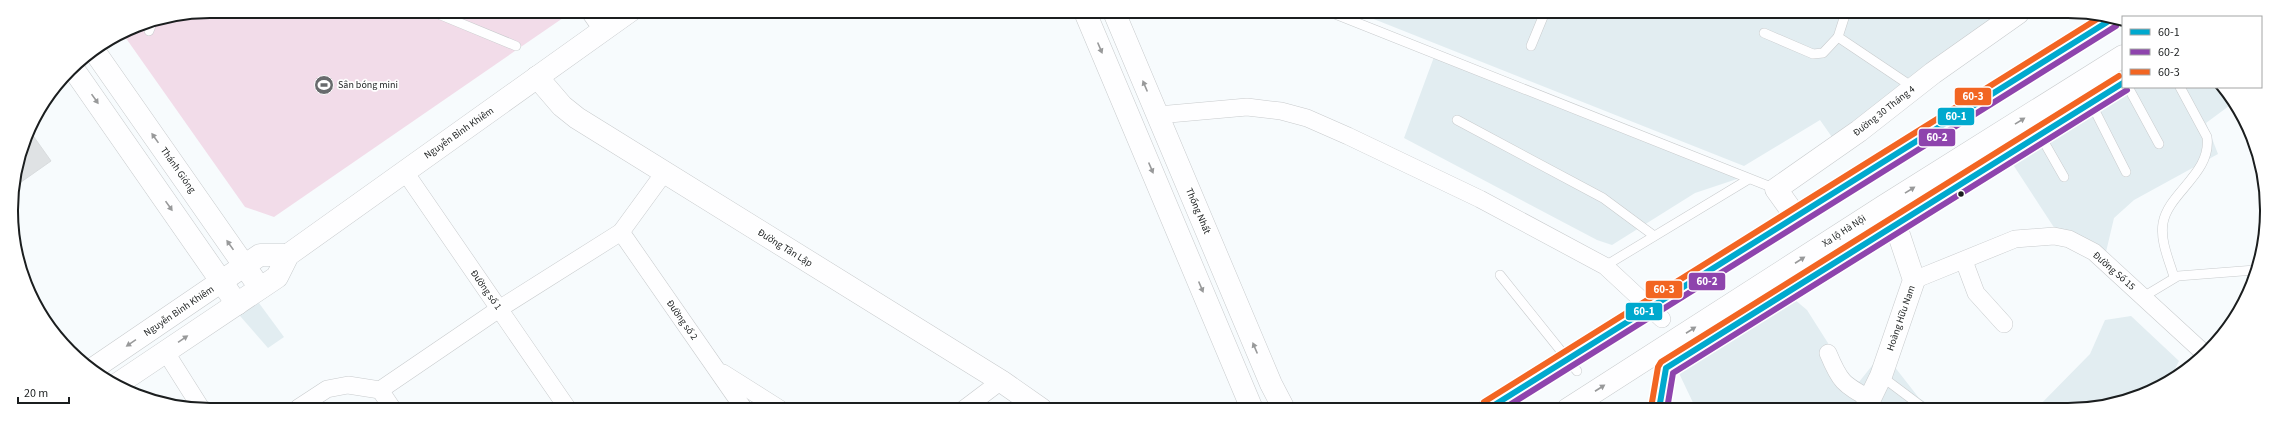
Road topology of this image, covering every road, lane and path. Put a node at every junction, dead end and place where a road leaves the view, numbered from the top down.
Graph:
1 (448, 18) edge
2 (594, 18) edge
3 (621, 18) edge
4 (1088, 18) edge
5 (1117, 18) edge
6 (1345, 18) edge
7 (1543, 18) edge
8 (1844, 18) edge
9 (2011, 18) edge
10 (2107, 22) edge
11 (2122, 30) edge
12 (603, 31) junction
13 (1764, 33) dead end
14 (1838, 37) junction
15 (516, 46) dead end
16 (1531, 46) dead end
17 (97, 55) edge
18 (2122, 57) edge
19 (76, 73) edge
20 (538, 77) junction
21 (2122, 84) edge
22 (1914, 88) junction
23 (2129, 88) edge
24 (2181, 88) edge
25 (2091, 103) junction
26 (1158, 115) junction
27 (1457, 120) dead end
28 (2040, 135) junction
29 (2159, 144) dead end
30 (1971, 151) junction
31 (1947, 167) junction
32 (1982, 171) junction
33 (405, 172) junction
34 (2126, 172) dead end
35 (664, 173) junction
36 (2064, 176) dead end
37 (1749, 179) junction
38 (1958, 186) junction
39 (1776, 189) junction
40 (1884, 206) junction
41 (1800, 223) junction
42 (1896, 226) junction
43 (621, 232) junction
44 (1653, 235) junction
45 (288, 255) junction
46 (1964, 261) junction
47 (244, 266) junction
48 (1605, 266) junction
49 (2250, 270) edge
50 (1500, 275) dead end
51 (2174, 277) junction
52 (1914, 280) junction
53 (221, 282) junction
54 (260, 288) junction
55 (2143, 297) junction
56 (237, 304) junction
57 (499, 309) junction
58 (1656, 313) junction
59 (2004, 324) dead end
60 (2200, 350) edge
61 (165, 351) junction
62 (1828, 353) dead end
63 (1662, 360) junction
64 (1572, 365) junction
65 (97, 366) edge
66 (716, 368) junction
67 (1881, 376) junction
68 (1001, 380) junction
69 (122, 381) edge
70 (1271, 384) junction
71 (380, 390) junction
72 (196, 403) edge
73 (306, 403) edge
74 (389, 403) edge
75 (564, 403) edge
76 (740, 403) edge
77 (771, 403) edge
78 (972, 403) edge
79 (1033, 403) edge
80 (1250, 403) edge
81 (1251, 403) edge
82 (1281, 403) edge
83 (1499, 403) edge
84 (1524, 403) edge
85 (1580, 403) edge
86 (1660, 403) edge
87 (1867, 403) edge
88 (1868, 403) edge
89 (1916, 403) edge

1 - 15 lane
2 - 12 street
3 - 12 main road, Nguyễn Bỉnh Khiêm
4 -> 80 main road
26 -> 5 main road, Thống Nhất
6 - 37 lane
7 - 16 lane
8 - 14 lane
9 - 22 main road, Đường 30 Tháng 4
10 - 41 main road
11 - 41 main road
12 - 20 main road, Nguyễn Bỉnh Khiêm
13 - 14 lane
14 - 22 lane
47 -> 17 main road, Thánh Gióng
30 -> 18 main road, Xa lộ Hà Nội
19 -> 53 main road
20 - 33 main road, Nguyễn Bỉnh Khiêm
20 - 35 main road, Đường Tân Lập
21 - 25 main road, Xa lộ Hà Nội
22 - 39 main road, Đường 30 Tháng 4
23 - 29 lane
24 - 51 lane
25 - 28 main road, Xa lộ Hà Nội
25 - 34 lane
26 - 48 street
70 -> 26 main road, Thống Nhất
27 - 44 lane
28 - 32 main road, Xa lộ Hà Nội
28 - 36 lane
30 - 31 main road, Xa lộ Hà Nội
30 - 32 main road
31 - 38 main road
40 -> 31 main road, Xa lộ Hà Nội
32 - 38 main road, Xa lộ Hà Nội
33 - 45 main road, Nguyễn Bỉnh Khiêm
33 - 57 street, Đường số 1
35 - 43 street
35 - 68 main road, Đường Tân Lập
37 - 39 lane
37 - 44 lane
38 - 42 main road, Xa lộ Hà Nội
39 - 41 main road
40 - 42 main road, Hoàng Hữu Nam
63 -> 40 main road, Xa lộ Hà Nội
41 - 58 main road
42 - 52 main road, Hoàng Hữu Nam
42 - 63 main road, Xa lộ Hà Nội
43 - 57 street
43 - 66 street, Đường số 2
44 - 48 lane
45 - 47 main road, Nguyễn Bỉnh Khiêm
45 - 54 main road, Nguyễn Bỉnh Khiêm
46 - 52 street, Đường Số 15
46 - 55 street, Đường Số 15
46 - 59 street
47 - 53 main road, Nguyễn Bỉnh Khiêm
47 - 54 main road, Thánh Gióng
48 - 58 street
49 - 51 lane
50 - 64 lane
51 - 55 lane
52 - 67 main road, Hoàng Hữu Nam
53 - 56 main road
53 -> 65 main road, Nguyễn Bỉnh Khiêm
54 - 56 main road, Nguyễn Bỉnh Khiêm
55 - 60 street, Đường Số 15
61 -> 56 main road, Nguyễn Bỉnh Khiêm
57 - 71 street
57 - 75 street, Đường số 1
58 - 64 main road
61 - 69 main road, Nguyễn Bỉnh Khiêm
61 - 72 street
62 - 87 street
85 -> 63 main road, Xa lộ Hà Nội
63 - 86 main road
64 - 83 main road
64 - 84 main road
66 - 76 street, Đường số 2
66 - 77 street
67 - 88 main road, Hoàng Hữu Nam
67 - 89 lane
68 - 78 street
68 - 79 main road, Đường Tân Lập
70 - 81 main road
70 - 82 main road, Thống Nhất
71 - 73 street
71 - 74 street

